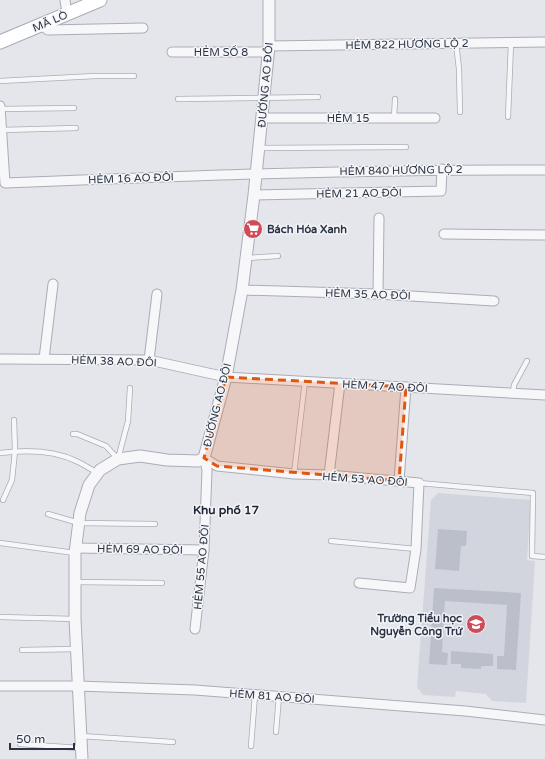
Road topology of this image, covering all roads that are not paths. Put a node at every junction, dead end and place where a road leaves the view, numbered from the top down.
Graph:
1 (65, 0) edge
2 (100, 0) edge
3 (269, 0) edge
4 (67, 14) junction
5 (41, 25) junction
6 (143, 28) dead end
7 (0, 42) edge
8 (545, 42) edge
9 (456, 43) junction
10 (511, 43) junction
11 (269, 49) junction
12 (172, 52) dead end
13 (134, 76) dead end
14 (0, 81) edge
15 (318, 97) dead end
16 (264, 98) junction
17 (395, 99) dead end
18 (178, 100) dead end
19 (0, 106) edge
20 (74, 108) dead end
21 (0, 109) edge
22 (460, 112) dead end
23 (508, 117) dead end
24 (262, 118) junction
25 (394, 118) junction
26 (435, 118) dead end
27 (76, 128) dead end
28 (2, 130) junction
29 (406, 147) dead end
30 (259, 148) junction
31 (442, 169) junction
32 (545, 170) edge
33 (256, 173) junction
34 (2, 185) edge
35 (254, 195) junction
36 (379, 218) dead end
37 (444, 234) dead end
38 (545, 235) edge
39 (278, 256) dead end
40 (245, 258) junction
41 (53, 284) dead end
42 (242, 290) junction
43 (157, 294) dead end
44 (378, 294) junction
45 (494, 301) dead end
46 (0, 359) edge
47 (44, 359) junction
48 (149, 360) junction
49 (527, 360) dead end
50 (226, 377) junction
51 (305, 381) junction
52 (340, 383) junction
53 (406, 387) junction
54 (130, 388) dead end
55 (513, 393) junction
56 (545, 395) edge
57 (14, 420) dead end
58 (73, 434) dead end
59 (15, 451) junction
60 (0, 453) edge
61 (204, 458) junction
62 (118, 459) junction
63 (98, 473) junction
64 (294, 474) junction
65 (329, 475) junction
66 (399, 481) junction
67 (419, 482) junction
68 (3, 500) dead end
69 (48, 514) dead end
70 (79, 523) junction
71 (155, 524) dead end
72 (331, 541) dead end
73 (0, 543) edge
74 (416, 549) junction
75 (75, 550) junction
76 (204, 550) junction
77 (545, 557) edge
78 (74, 582) junction
79 (162, 583) dead end
80 (359, 583) dead end
81 (0, 617) edge
82 (75, 619) junction
83 (196, 629) dead end
84 (76, 649) junction
85 (22, 650) dead end
86 (0, 686) edge
87 (78, 686) junction
88 (256, 695) junction
89 (279, 696) junction
90 (545, 720) edge
91 (276, 732) dead end
92 (81, 736) junction
93 (173, 742) dead end
94 (20, 744) dead end
95 (251, 746) dead end
96 (82, 753) edge

1 - 4 street
2 - 4 main road, MÃ LÒ
3 - 11 street, ĐƯỜNG AO ĐÔI
4 - 5 main road, MÃ LÒ
5 - 6 street
5 - 7 main road, MÃ LÒ
8 - 10 street, HẺM 822 HƯƠNG LỘ 2
9 - 10 street, HẺM 822 HƯƠNG LỘ 2
9 - 11 street, HẺM 822 HƯƠNG LỘ 2
9 - 22 lane
10 - 23 lane
11 - 12 street, HẺM SỐ 8
11 - 16 street, ĐƯỜNG AO ĐÔI
13 - 14 lane
15 - 16 lane
16 - 18 lane
16 - 24 street, ĐƯỜNG AO ĐÔI
17 - 25 lane
19 - 21 street
20 - 21 lane
21 - 28 street
24 - 25 street, HẺM 15
24 - 30 street, ĐƯỜNG AO ĐÔI
25 - 26 street, HẺM 15
27 - 28 lane
28 - 34 street
29 - 30 lane
30 - 33 street, ĐƯỜNG AO ĐÔI
31 - 32 street, HẺM 840 HƯƠNG LỘ 2
31 - 33 street, HẺM 840 HƯƠNG LỘ 2
31 - 35 street, HẺM 21 AO ĐÔI
33 - 34 street, HẺM 16 AO ĐÔI
33 - 35 street, ĐƯỜNG AO ĐÔI
35 - 40 street, ĐƯỜNG AO ĐÔI
36 - 44 street
37 - 38 street
39 - 40 lane
40 - 42 street, ĐƯỜNG AO ĐÔI
41 - 47 street
42 - 44 street, HẺM 35 AO ĐÔI
42 - 50 street, ĐƯỜNG AO ĐÔI
43 - 48 street
44 - 45 street, HẺM 35 AO ĐÔI
46 - 47 street, HẺM 38 AO ĐÔI
47 - 48 street, HẺM 38 AO ĐÔI
48 - 50 street, HẺM 38 AO ĐÔI
49 - 55 lane
50 - 51 street, HẺM 47 AO ĐÔI
50 - 61 street, ĐƯỜNG AO ĐÔI
51 - 52 street, HẺM 47 AO ĐÔI
51 - 64 lane
52 - 53 street, HẺM 47 AO ĐÔI
52 - 65 street
53 - 55 street, HẺM 47 AO ĐÔI
53 - 66 street
54 - 62 lane
55 - 56 street, HẺM 47 AO ĐÔI
57 - 59 lane
58 - 62 lane
59 - 60 lane
59 - 63 lane
59 - 68 lane
61 - 62 street, ĐƯỜNG AO ĐÔI
61 - 64 street, HẺM 53 AO ĐÔI
61 - 76 street, HẺM 55 AO ĐÔI
62 - 63 street, ĐƯỜNG AO ĐÔI
63 - 70 street, ĐƯỜNG AO ĐÔI
64 - 65 street, HẺM 53 AO ĐÔI
65 - 66 street, HẺM 53 AO ĐÔI
66 - 67 street, HẺM 53 AO ĐÔI
67 - 74 street, HẺM 53 AO ĐÔI
67 - 77 lane
69 - 70 lane
70 - 71 lane
70 - 75 street, ĐƯỜNG AO ĐÔI
72 - 74 lane
73 - 75 lane
74 - 80 street, HẺM 53 AO ĐÔI
75 - 76 street, HẺM 69 AO ĐÔI
75 - 78 street, ĐƯỜNG AO ĐÔI
76 - 83 street, HẺM 55 AO ĐÔI
78 - 79 lane
78 - 82 street, ĐƯỜNG AO ĐÔI
81 - 82 lane
82 - 84 street, ĐƯỜNG AO ĐÔI
84 - 85 lane
84 - 87 street, ĐƯỜNG AO ĐÔI
86 - 87 street, HẺM 81 AO ĐÔI
87 - 88 street, HẺM 81 AO ĐÔI
87 - 92 street, ĐƯỜNG AO ĐÔI
88 - 89 street, HẺM 81 AO ĐÔI
88 - 95 lane
89 - 90 street, HẺM 81 AO ĐÔI
89 - 91 lane
92 - 93 lane
92 - 96 street, ĐƯỜNG AO ĐÔI
94 - 96 lane

